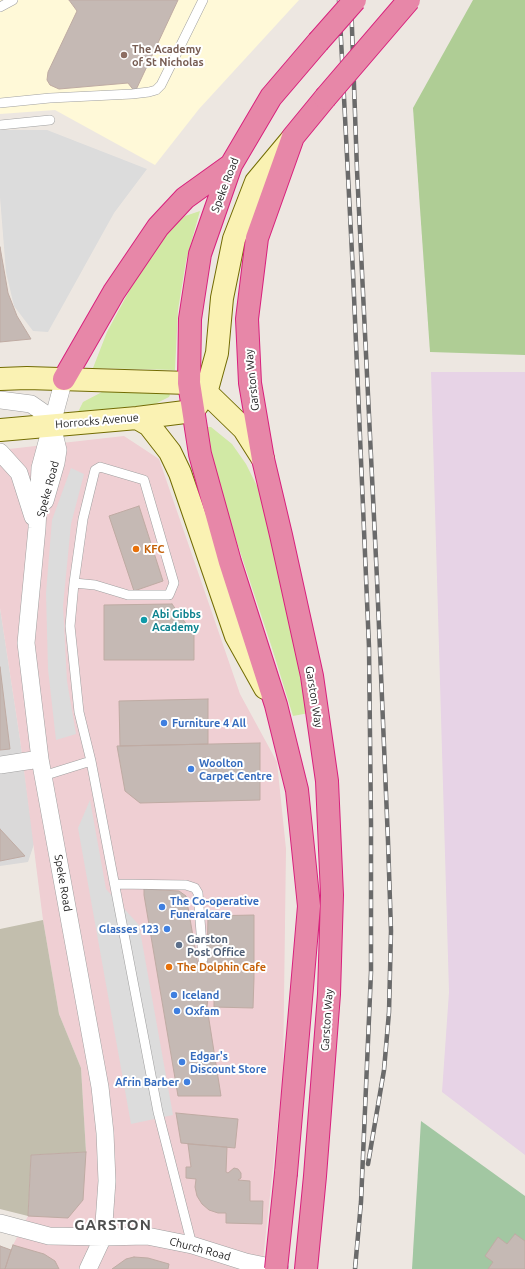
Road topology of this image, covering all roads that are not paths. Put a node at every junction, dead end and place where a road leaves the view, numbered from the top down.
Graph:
1 (13, 0) edge
2 (203, 0) edge
3 (355, 0) edge
4 (409, 0) edge
5 (0, 7) edge
6 (0, 103) edge
7 (50, 120) dead end
8 (0, 125) edge
9 (293, 137) junction
10 (231, 165) junction
11 (0, 379) edge
12 (64, 379) junction
13 (197, 388) junction
14 (0, 400) edge
15 (193, 411) junction
16 (137, 418) junction
17 (52, 425) junction
18 (0, 430) edge
19 (0, 452) edge
20 (263, 459) junction
21 (37, 528) junction
22 (74, 583) junction
23 (276, 705) junction
24 (40, 759) junction
25 (91, 761) junction
26 (0, 765) edge
27 (43, 776) junction
28 (115, 884) junction
29 (203, 959) dead end
30 (0, 1223) edge
31 (103, 1237) junction
32 (192, 1245) junction
33 (88, 1269) edge
34 (276, 1269) edge
35 (280, 1269) edge
36 (306, 1269) edge

1 - 5 lane
2 - 6 lane
3 - 10 highway, Speke Road, bridge
4 - 9 highway, bridge
7 - 8 lane
9 - 13 main road
9 - 20 highway, Garston Way
10 - 12 highway
10 - 13 highway, Speke Road
11 - 12 main road
12 - 13 main road
12 - 17 street, Speke Road
13 - 15 highway
13 - 20 main road
14 - 17 street
15 - 16 main road, Horrocks Avenue
15 - 23 highway
16 - 17 main road, Horrocks Avenue
16 - 23 main road
17 - 18 main road, Horrocks Avenue
17 - 21 street, Speke Road
19 - 21 street, Speke Road
20 - 36 highway, Garston Way
21 - 24 street, Speke Road
22 - 22 lane
22 - 25 lane
23 - 34 highway, bridge
24 - 26 street
24 - 27 street, Speke Road
25 - 27 lane
25 - 28 lane
27 - 31 street, Speke Road
28 - 29 lane
28 - 32 lane
30 - 31 street, Church Road
31 - 32 street, Church Road
31 - 33 street
32 - 35 street, Church Road

